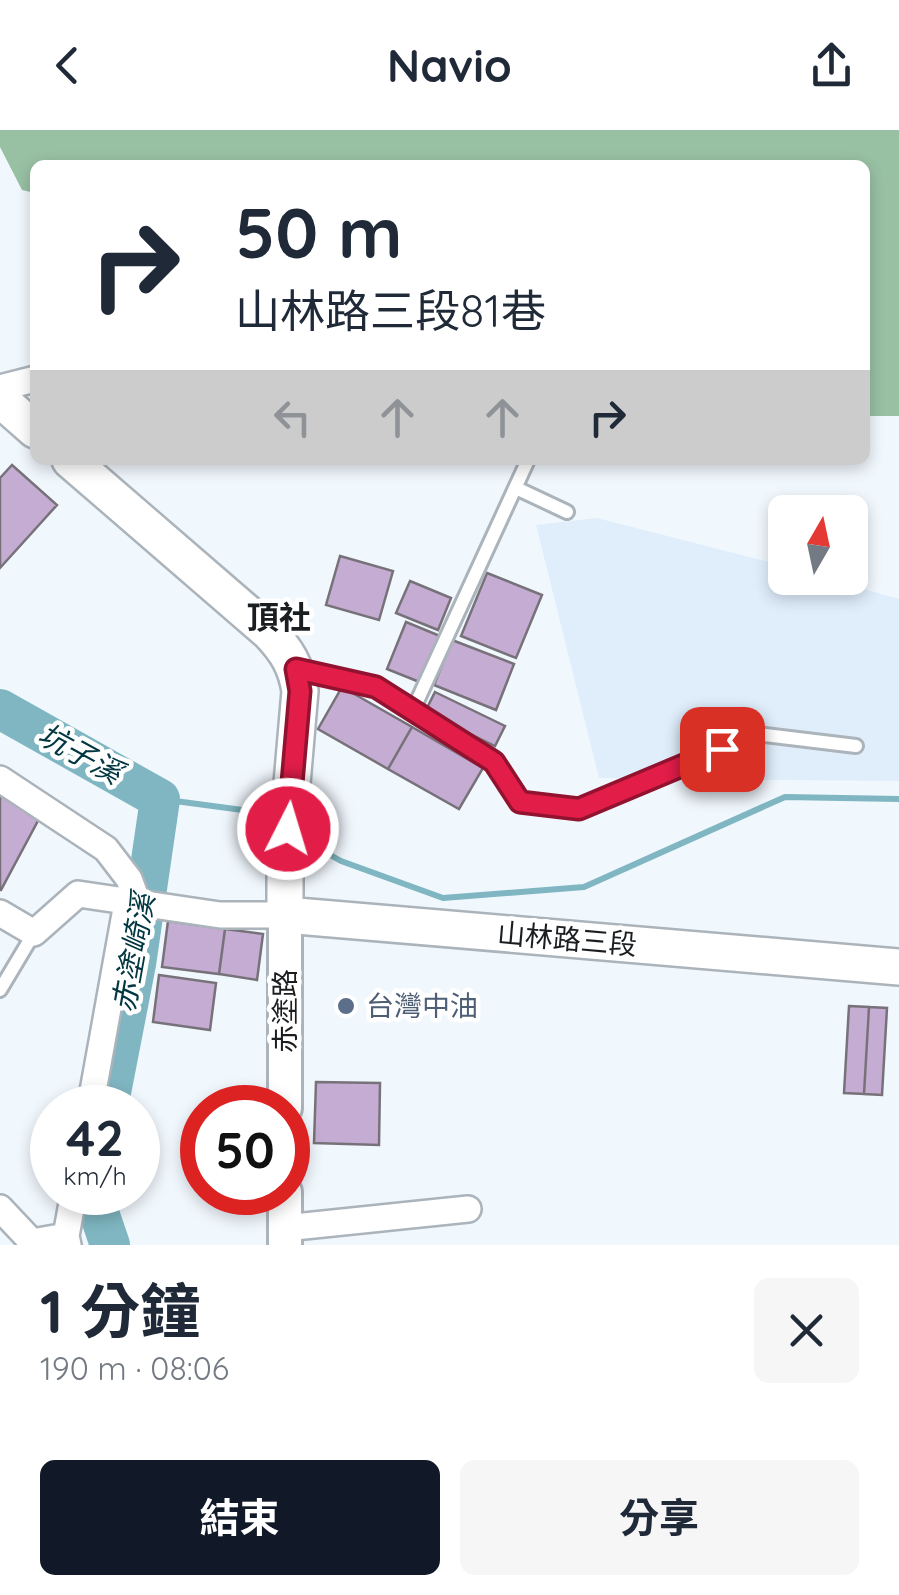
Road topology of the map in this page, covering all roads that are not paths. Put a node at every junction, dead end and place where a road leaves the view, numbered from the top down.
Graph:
1 (30, 379) edge
2 (0, 388) edge
3 (0, 399) edge
4 (30, 426) edge
5 (76, 465) edge
6 (526, 465) edge
7 (516, 488) junction
8 (567, 512) dead end
9 (296, 669) junction
10 (413, 710) junction
11 (856, 746) dead end
12 (0, 779) edge
13 (132, 903) junction
14 (0, 912) edge
15 (286, 915) junction
16 (34, 933) junction
17 (899, 967) edge
18 (0, 990) edge
19 (95, 1085) edge
20 (285, 1085) edge
21 (0, 1208) edge
22 (468, 1209) dead end
23 (71, 1215) edge
24 (285, 1237) edge
25 (67, 1240) edge
26 (31, 1244) edge

1 - 2 street
3 - 4 main road
5 - 9 main road
6 - 7 lane
7 - 8 lane
7 - 10 lane
9 - 10 lane
9 - 15 main road
10 - 11 lane
12 - 13 street
13 - 15 street
13 - 16 street
13 - 19 street
14 - 16 street
15 - 17 main road, 山林路三段
15 - 20 street, 赤塗路
16 - 18 lane
21 - 26 street
22 - 24 street
23 - 25 street
25 - 26 street

